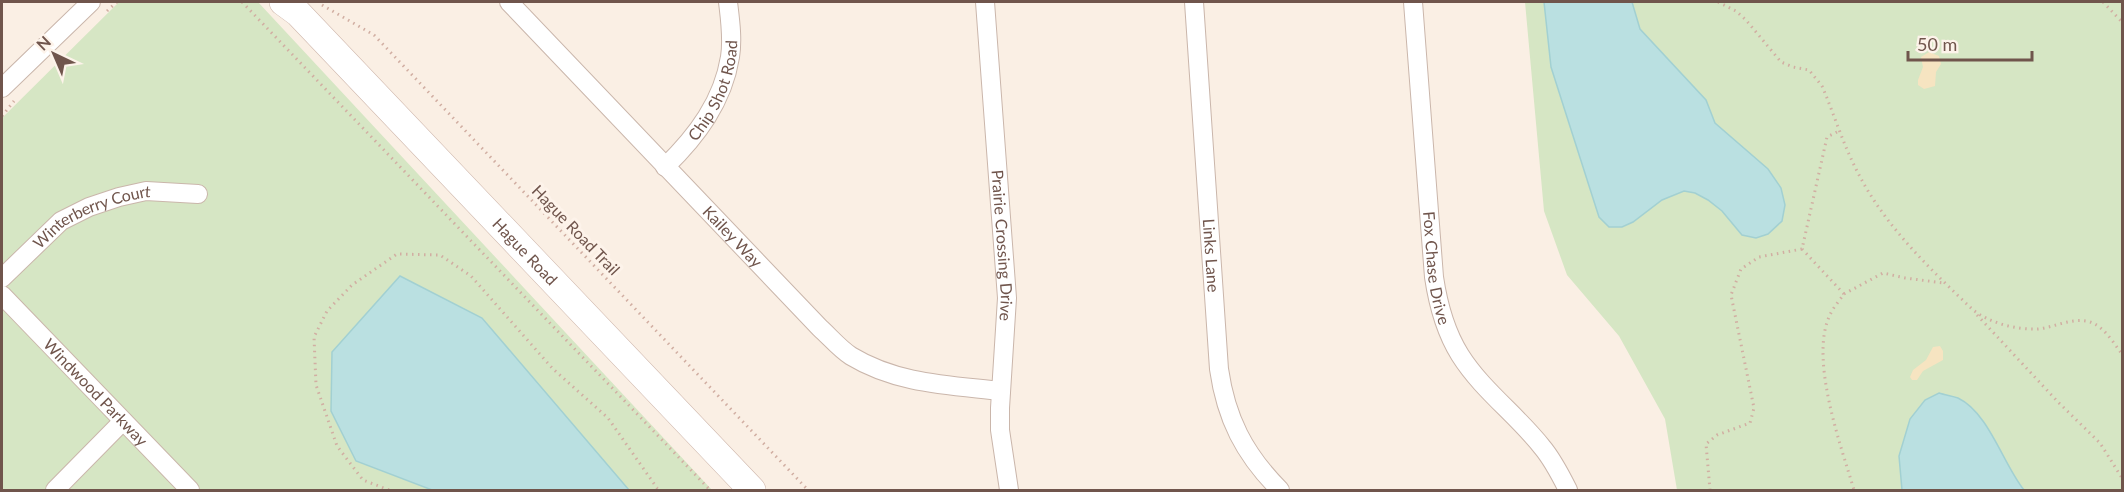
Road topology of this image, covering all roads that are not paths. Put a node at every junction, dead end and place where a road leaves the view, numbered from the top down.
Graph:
1 (91, 2) edge
2 (509, 2) edge
3 (728, 2) edge
4 (985, 2) edge
5 (1194, 2) edge
6 (1413, 2) edge
7 (297, 4) edge
8 (2, 88) edge
9 (665, 166) junction
10 (198, 194) dead end
11 (2, 278) edge
12 (2, 294) edge
13 (1001, 391) junction
14 (123, 421) junction
15 (55, 490) edge
16 (190, 490) edge
17 (752, 490) edge
18 (1009, 490) edge
19 (1280, 490) edge
20 (1568, 490) edge

1 - 8 street
2 - 9 street, Kailey Way
3 - 9 street, Chip Shot Road
4 - 13 street, Prairie Crossing Drive
5 - 19 street, Links Lane
6 - 20 street, Fox Chase Drive
7 - 17 main road, Hague Road
9 - 13 street, Kailey Way
10 - 11 street, Winterberry Court
12 - 14 street, Windwood Parkway
13 - 18 street, Prairie Crossing Drive
14 - 15 street
14 - 16 street, Windwood Parkway

